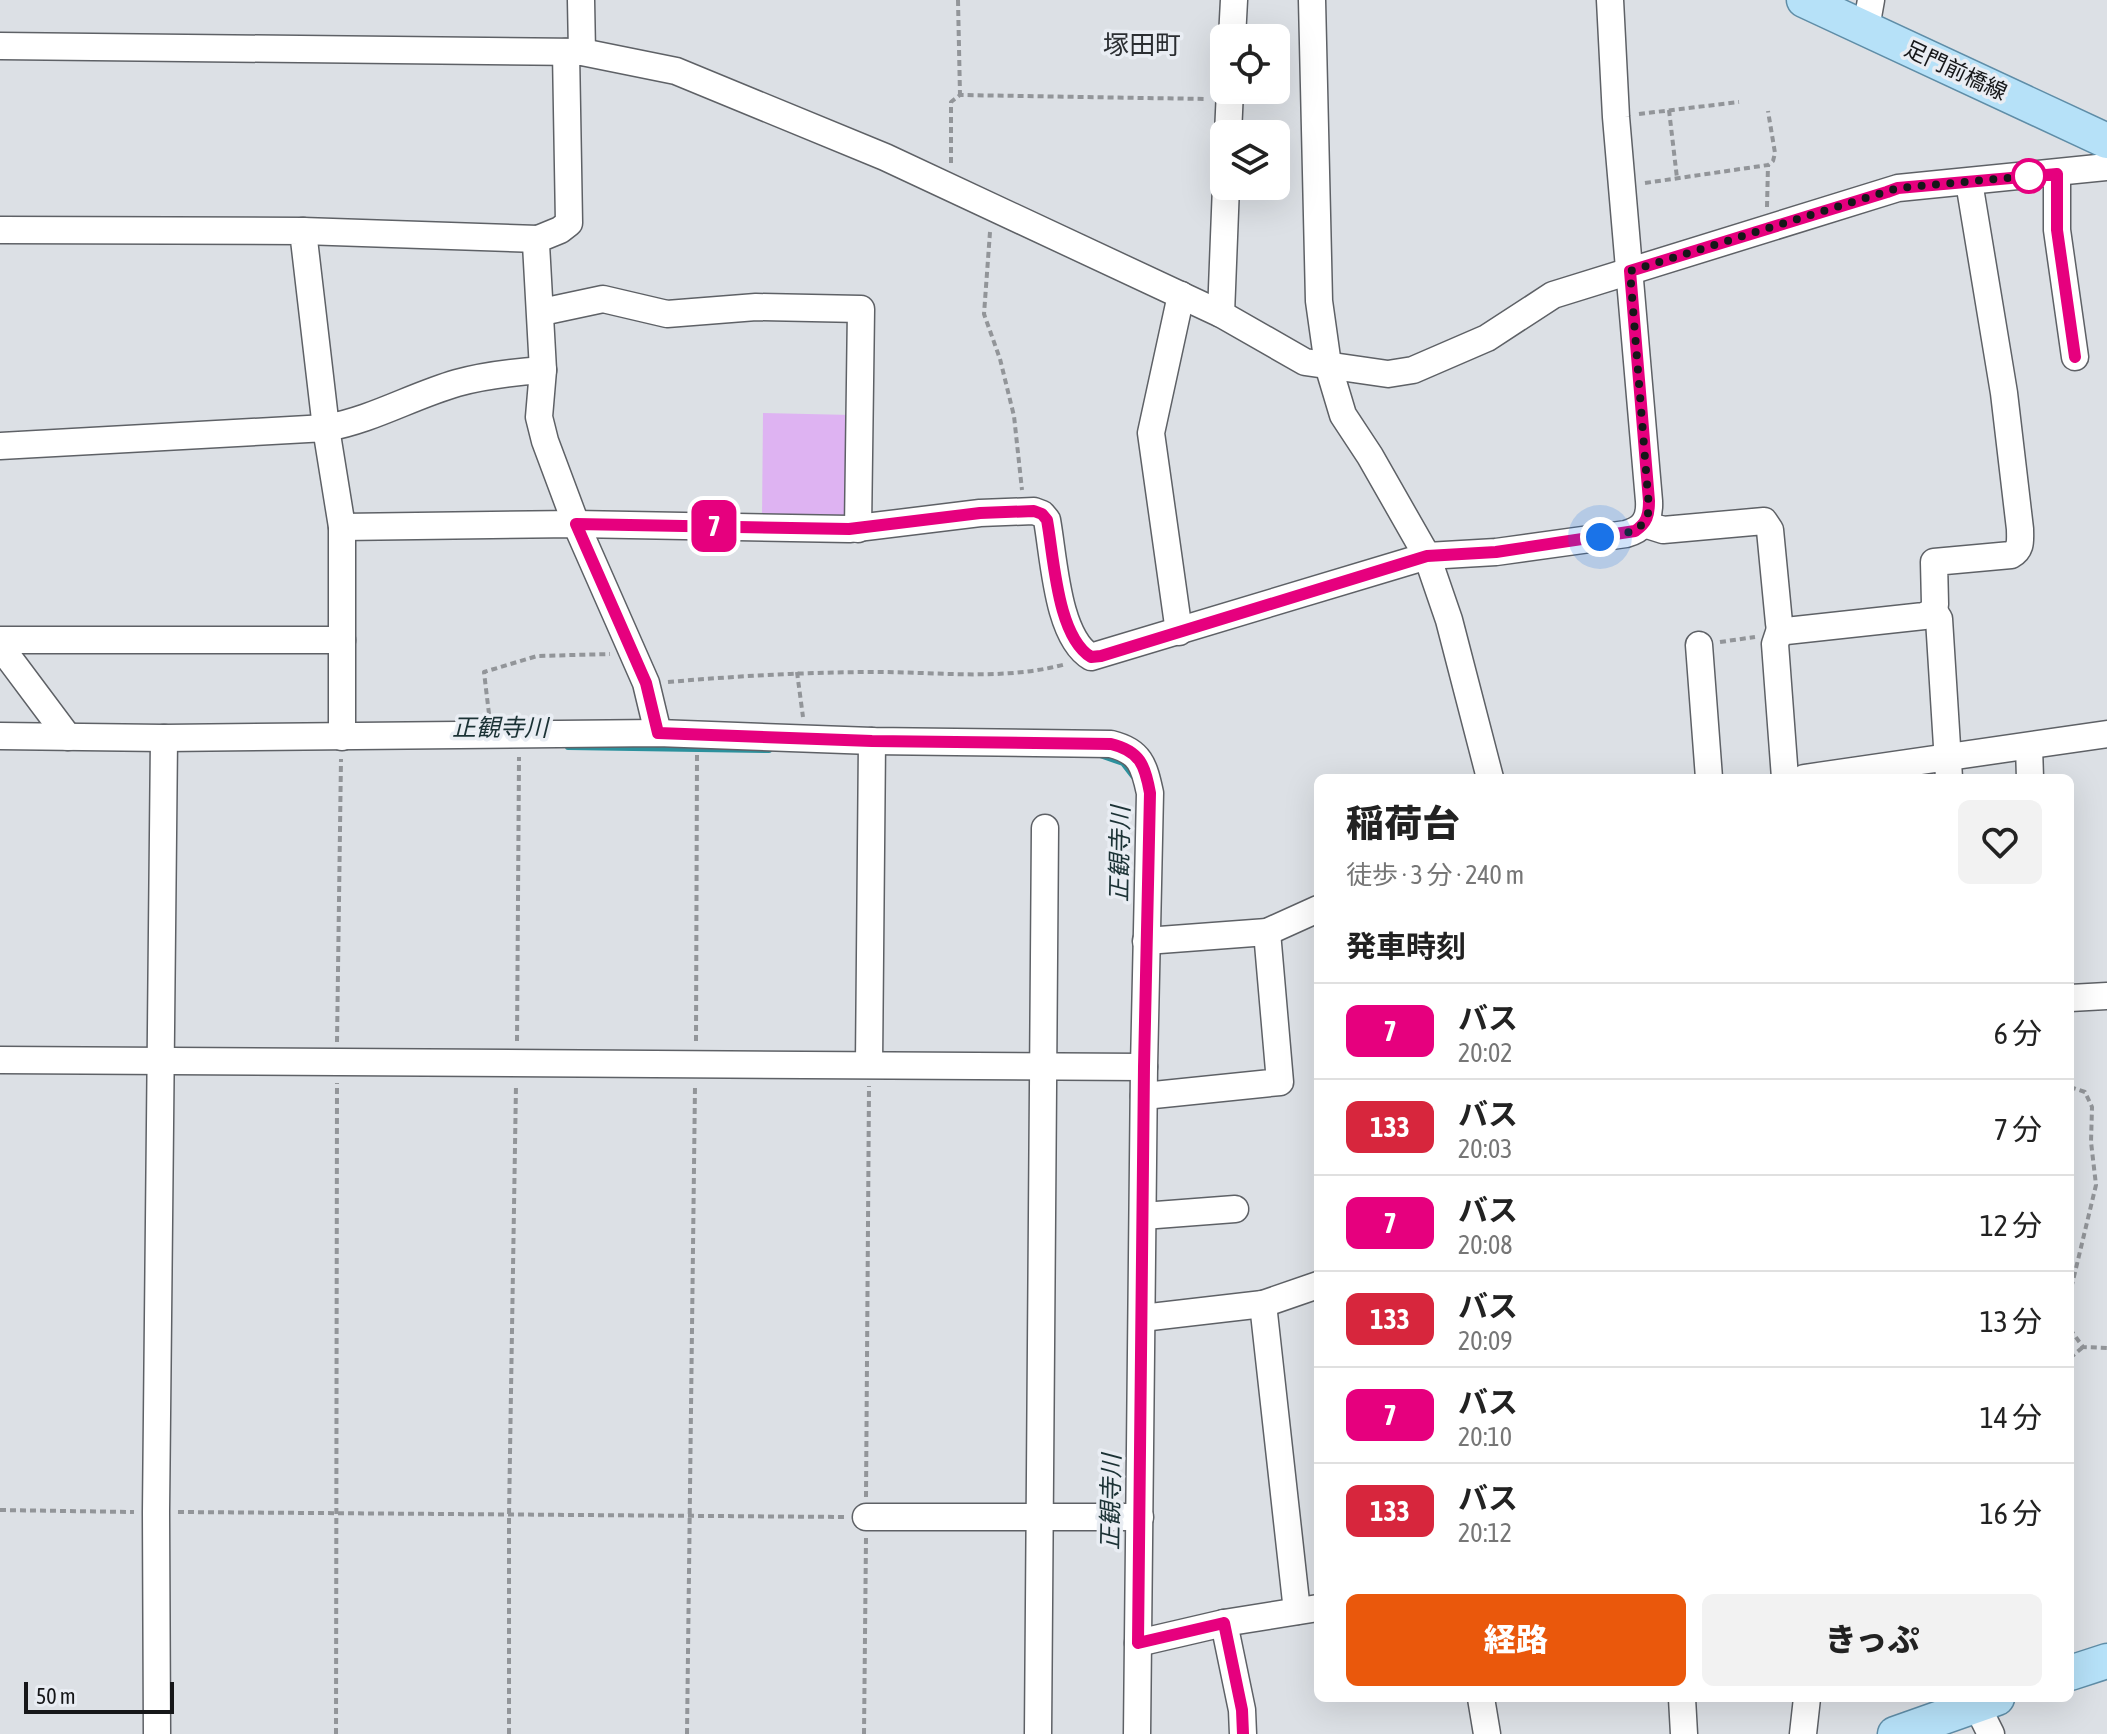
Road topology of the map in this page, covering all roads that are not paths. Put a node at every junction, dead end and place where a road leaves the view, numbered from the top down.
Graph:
1 (581, 0) edge
2 (1234, 0) edge
3 (1312, 0) edge
4 (1610, 0) edge
5 (1804, 0) edge
6 (1868, 14) edge
7 (1233, 24) edge
8 (0, 46) edge
9 (574, 52) junction
10 (2107, 141) edge
11 (2107, 167) edge
12 (2057, 174) junction
13 (1969, 182) junction
14 (1225, 200) edge
15 (0, 230) edge
16 (303, 231) junction
17 (538, 239) junction
18 (1630, 271) junction
19 (1181, 295) junction
20 (542, 312) junction
21 (1221, 314) junction
22 (2075, 357) dead end
23 (1328, 365) junction
24 (543, 370) junction
25 (326, 428) junction
26 (0, 446) edge
27 (576, 524) junction
28 (1644, 524) junction
29 (342, 527) junction
30 (858, 529) junction
31 (1427, 556) junction
32 (1934, 611) junction
33 (1780, 629) junction
34 (1179, 632) junction
35 (342, 640) junction
36 (0, 643) edge
37 (1699, 645) road end
38 (658, 733) junction
39 (2107, 734) edge
40 (0, 736) edge
41 (68, 737) junction
42 (342, 737) junction
43 (164, 738) junction
44 (872, 741) junction
45 (2029, 747) junction
46 (1949, 768) edge
47 (1489, 774) edge
48 (1709, 774) edge
49 (1785, 774) edge
50 (1862, 774) edge
51 (2030, 774) edge
52 (1045, 828) dead end
53 (1314, 911) edge
54 (1267, 932) junction
55 (1146, 941) junction
56 (2107, 996) edge
57 (2074, 998) edge
58 (0, 1060) edge
59 (160, 1060) junction
60 (869, 1064) junction
61 (1042, 1067) junction
62 (1144, 1067) junction
63 (1144, 1096) junction
64 (1235, 1209) dead end
65 (1143, 1216) junction
66 (1314, 1286) edge
67 (1263, 1304) junction
68 (1142, 1318) junction
69 (1040, 1516) junction
70 (866, 1517) road end
71 (1140, 1517) junction
72 (1308, 1610) edge
73 (1224, 1623) junction
74 (1138, 1643) junction
75 (2107, 1661) edge
76 (2074, 1672) edge
77 (1482, 1702) edge
78 (1682, 1702) edge
79 (1807, 1702) edge
80 (1989, 1712) edge
81 (157, 1734) edge
82 (1038, 1734) edge
83 (1137, 1734) edge
84 (1243, 1734) edge
85 (1487, 1734) edge
86 (1684, 1734) edge
87 (1803, 1734) edge
88 (1895, 1734) edge

1 - 9 street
2 - 7 street
3 - 23 street
4 - 18 street
5 - 6 main road, 足門前橋線
6 - 10 main road, 足門前橋線
8 - 9 street
9 - 17 street
9 - 19 street
11 - 12 street
12 - 13 street
12 - 22 street
13 - 18 street
13 - 32 street
14 - 21 street
15 - 16 street
16 - 17 street
16 - 25 street
17 - 20 street
18 - 23 street
18 - 28 street
19 - 21 street
19 - 34 street
20 - 24 street
20 - 30 street
21 - 23 street
23 - 31 street
24 - 25 street
24 - 27 street
25 - 26 street
25 - 29 street
27 - 29 street
27 - 30 street
27 - 38 street
28 - 31 street
28 - 33 street
29 - 35 street
30 - 34 street
31 - 34 street
31 - 47 street
32 - 33 street
32 - 46 street
33 - 49 street
35 - 36 street
35 - 42 street
36 - 41 street
37 - 48 street
38 - 42 street
38 - 44 street
39 - 45 street
40 - 41 street
41 - 43 street
42 - 43 street
43 - 59 street
44 - 55 street
44 - 60 street
45 - 46 street
45 - 51 street
46 - 50 street
52 - 61 street
53 - 54 street
54 - 55 street
54 - 63 street
55 - 62 street
56 - 57 street
58 - 59 street
59 - 60 street
59 - 81 street
60 - 61 street
61 - 62 street
61 - 69 street
62 - 63 street
63 - 65 street
64 - 65 street
65 - 68 street
66 - 67 street
67 - 68 street
67 - 72 street
68 - 71 street
69 - 70 street
69 - 71 street
69 - 82 street
71 - 74 street
72 - 73 street
73 - 74 street
73 - 84 street
74 - 83 street
75 - 76 main road
77 - 85 street
78 - 86 street
79 - 87 street
80 - 88 main road

